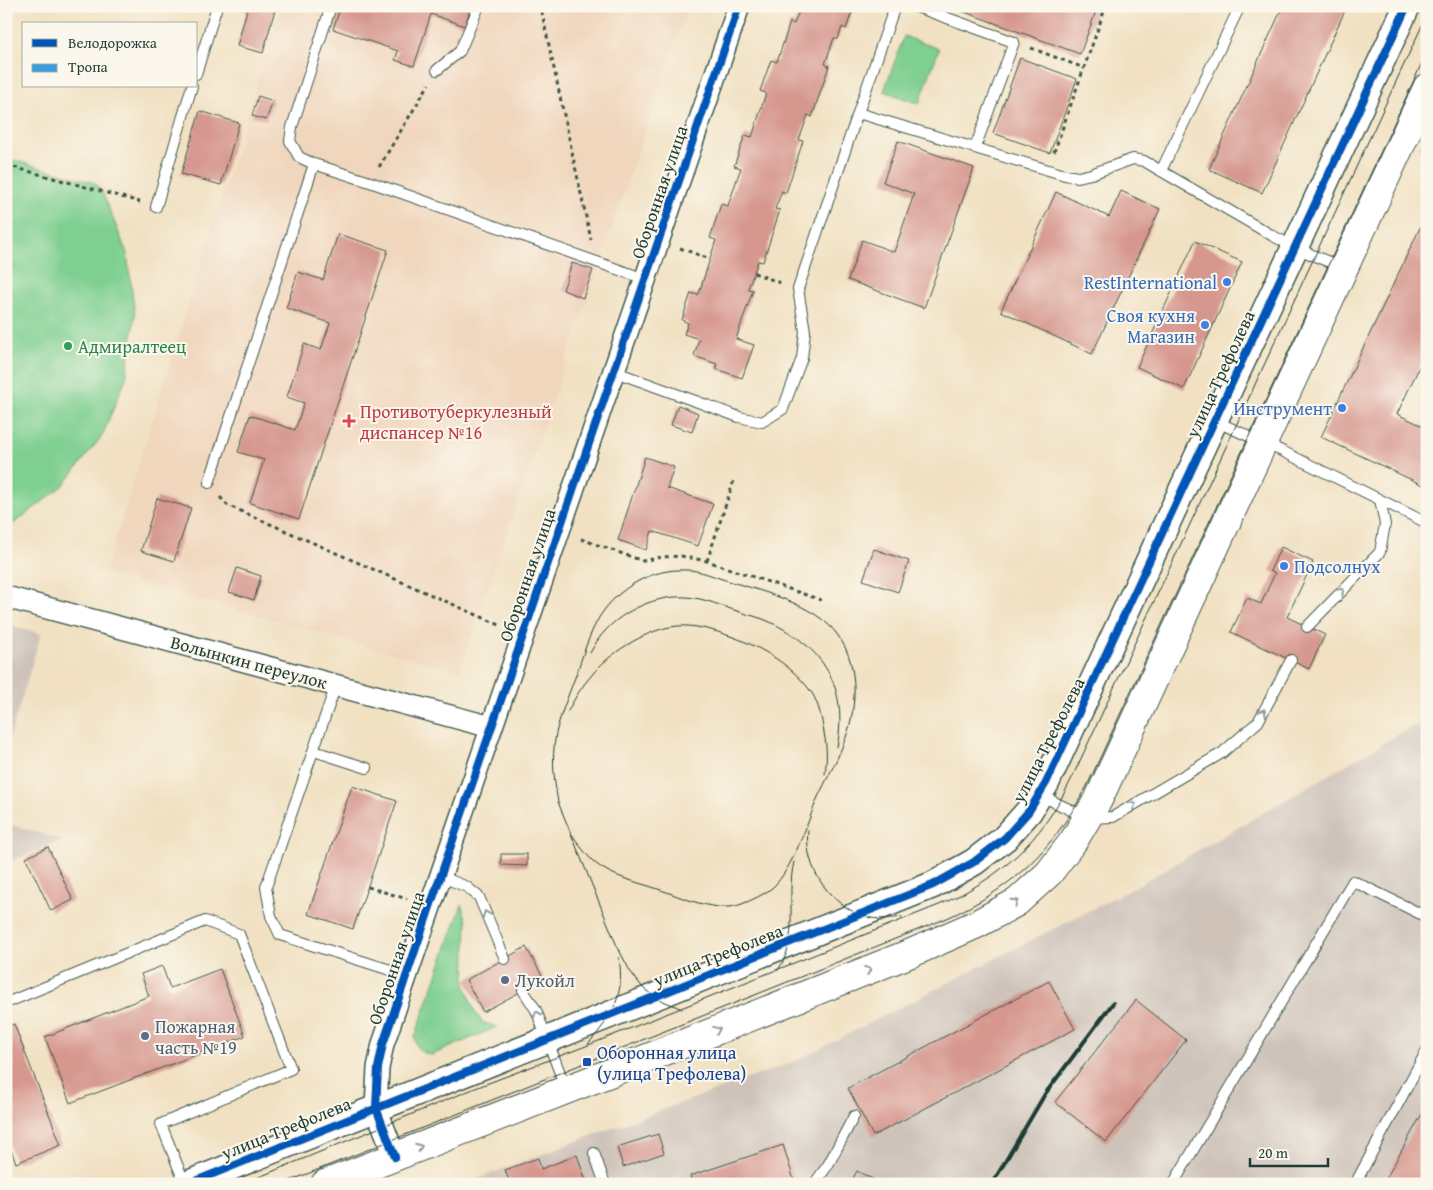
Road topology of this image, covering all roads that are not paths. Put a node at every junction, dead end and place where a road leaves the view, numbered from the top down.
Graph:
1 (217, 6) edge
2 (331, 6) edge
3 (479, 6) edge
4 (739, 6) edge
5 (895, 6) edge
6 (914, 6) edge
7 (1240, 6) edge
8 (1407, 6) edge
9 (198, 68) edge
10 (438, 70) road end
11 (191, 88) edge
12 (1427, 88) edge
13 (858, 113) junction
14 (975, 148) junction
15 (314, 164) junction
16 (1161, 171) junction
17 (156, 207) road end
18 (1296, 248) junction
19 (1344, 268) junction
20 (645, 279) junction
21 (613, 371) junction
22 (1215, 421) junction
23 (1263, 442) junction
24 (209, 483) road end
25 (1380, 500) junction
26 (1427, 523) edge
27 (6, 597) edge
28 (1307, 627) dead end
29 (1291, 660) dead end
30 (336, 685) junction
31 (491, 727) junction
32 (314, 751) junction
33 (367, 768) dead end
34 (1039, 794) junction
35 (1087, 818) junction
36 (440, 876) junction
37 (1427, 917) edge
38 (505, 959) dead end
39 (406, 975) junction
40 (523, 990) dead end
41 (6, 1003) edge
42 (547, 1040) junction
43 (1427, 1050) edge
44 (567, 1090) junction
45 (376, 1108) junction
46 (854, 1116) dead end
47 (594, 1153) dead end
48 (394, 1157) junction
49 (186, 1184) edge
50 (325, 1184) edge
51 (605, 1184) edge
52 (814, 1184) edge
53 (1173, 1184) edge
54 (1355, 1184) edge

1 - 9 lane
2 - 15 lane
3 - 10 lane
4 - 20 street, Оборонная улица
5 - 13 lane
6 - 14 lane
7 - 16 lane
8 - 18 street, улица Трефолева
11 - 17 lane
12 - 19 main road
13 - 14 lane
13 - 21 lane
14 - 16 lane
15 - 20 lane
15 - 24 lane
16 - 18 lane
18 - 19 lane
18 - 22 street, улица Трефолева
19 - 23 main road
20 - 21 street, Оборонная улица
21 - 31 street, Оборонная улица
22 - 23 lane
22 - 34 street, улица Трефолева
23 - 25 lane
23 - 35 main road
25 - 26 lane
28 -> 25 lane
27 - 30 street, Волынкин переулок
35 -> 29 lane
30 - 31 street, Волынкин переулок
30 - 32 lane
31 - 36 street, Оборонная улица
32 - 33 lane
32 - 39 lane
34 - 35 lane
34 - 42 street, улица Трефолева
44 -> 35 main road
38 -> 36 lane
36 - 39 street, Оборонная улица
37 - 53 lane
39 - 45 street, Оборонная улица
42 -> 40 lane
41 - 49 lane
42 - 44 lane
42 - 45 street, улица Трефолева
43 - 54 lane
48 -> 44 main road
45 - 48 street, Оборонная улица
45 - 49 street, улица Трефолева
46 - 52 lane
47 - 51 lane
48 - 50 main road

